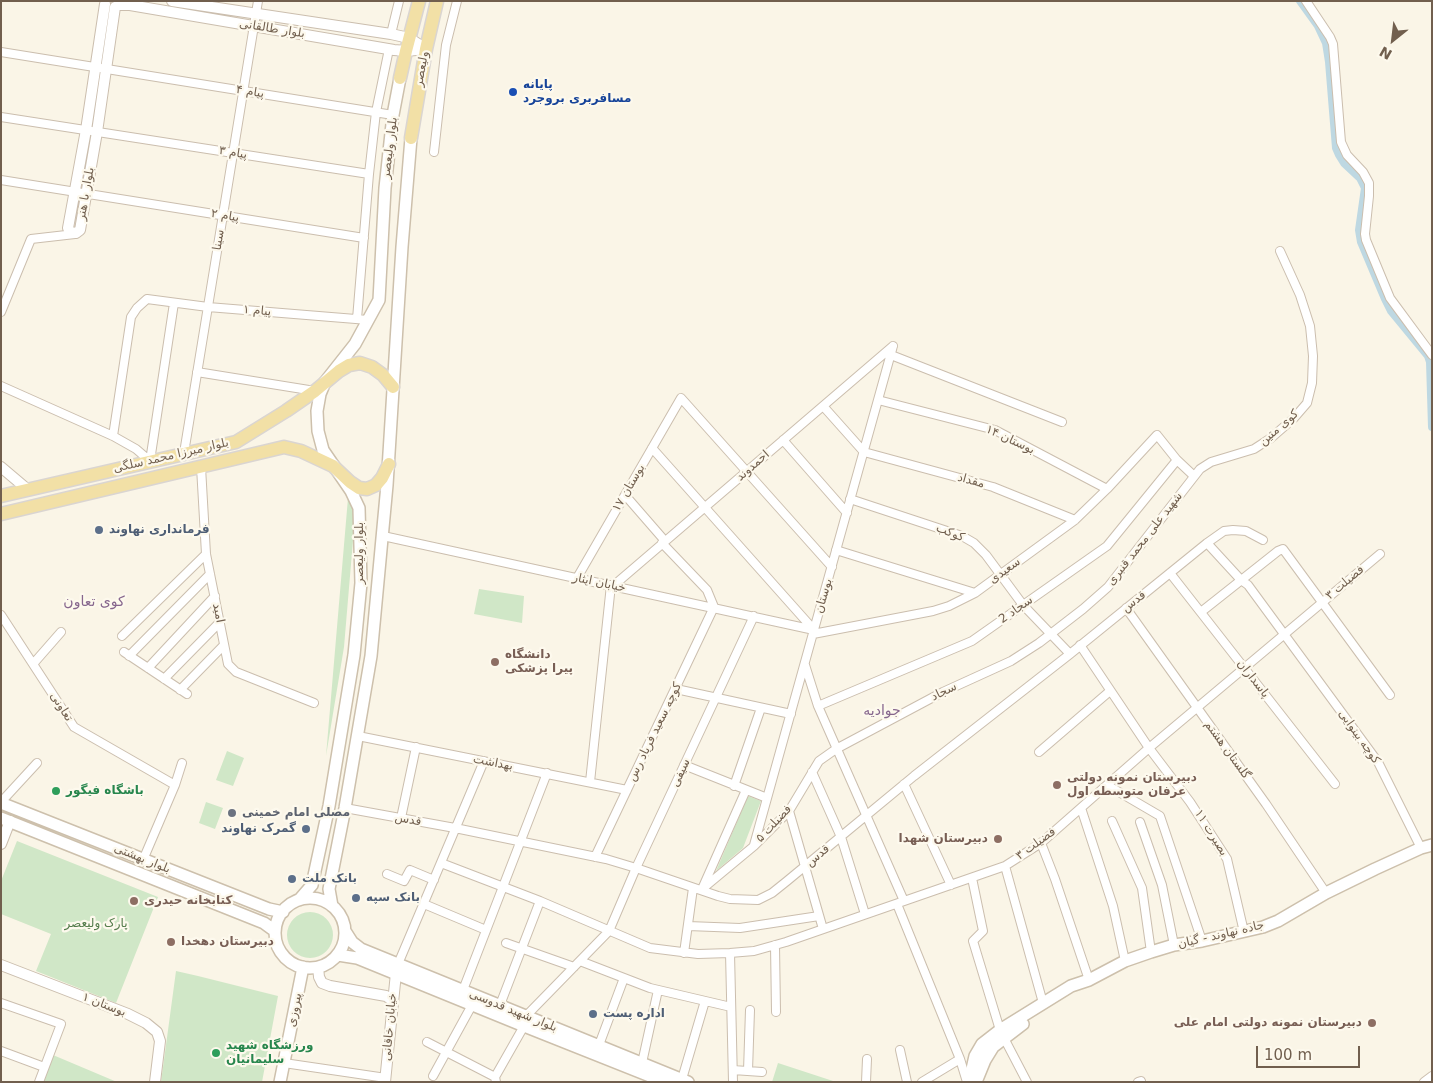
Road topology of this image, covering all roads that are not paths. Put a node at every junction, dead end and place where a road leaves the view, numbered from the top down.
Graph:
1 (172, 1) edge
2 (258, 1) edge
3 (399, 1) edge
4 (420, 1) edge
5 (437, 1) edge
6 (456, 1) edge
7 (1306, 1) edge
8 (109, 3) edge
9 (256, 14) junction
10 (254, 26) junction
11 (399, 36) junction
12 (426, 49) junction
13 (396, 50) junction
14 (1, 52) edge
15 (95, 68) junction
16 (106, 70) junction
17 (400, 78) joint
18 (243, 91) junction
19 (376, 112) junction
20 (393, 114) junction
21 (1, 117) edge
22 (86, 130) junction
23 (97, 132) junction
24 (411, 138) joint
25 (434, 152) dead end
26 (233, 153) junction
27 (369, 174) junction
28 (1, 180) edge
29 (75, 192) junction
30 (86, 194) junction
31 (223, 216) junction
32 (76, 234) junction
33 (364, 238) junction
34 (1280, 251) dead end
35 (4, 296) edge
36 (174, 303) junction
37 (208, 307) junction
38 (1, 312) edge
39 (363, 319) junction
40 (893, 346) joint
41 (891, 355) junction
42 (1432, 355) edge
43 (197, 372) junction
44 (1, 386) edge
45 (320, 387) junction
46 (393, 387) junction
47 (878, 400) junction
48 (823, 406) junction
49 (1062, 422) dead end
50 (113, 436) junction
51 (783, 440) junction
52 (652, 448) junction
53 (864, 452) junction
54 (184, 453) junction
55 (1177, 460) junction
56 (150, 461) junction
57 (389, 464) junction
58 (1, 466) edge
59 (333, 466) junction
60 (201, 467) junction
61 (747, 471) junction
62 (1192, 478) junction
63 (27, 489) junction
64 (1107, 489) junction
65 (625, 495) junction
66 (1, 496) edge
67 (850, 499) junction
68 (704, 507) junction
69 (847, 513) junction
70 (1, 514) edge
71 (1075, 520) junction
72 (383, 536) junction
73 (1263, 540) dead end
74 (663, 542) junction
75 (1207, 543) junction
76 (836, 550) junction
77 (206, 554) junction
78 (1380, 554) dead end
79 (832, 567) junction
80 (1170, 573) junction
81 (210, 574) junction
82 (1001, 574) junction
83 (577, 578) junction
84 (1241, 580) junction
85 (612, 585) junction
86 (976, 593) junction
87 (215, 596) junction
88 (1323, 602) junction
89 (1023, 605) junction
90 (714, 608) junction
91 (1126, 608) junction
92 (1201, 612) junction
93 (1, 616) edge
94 (754, 616) junction
95 (220, 622) junction
96 (60, 632) dead end
97 (814, 632) junction
98 (1051, 634) junction
99 (1285, 634) junction
100 (122, 636) dead end
101 (224, 645) junction
102 (1080, 645) junction
103 (1070, 654) junction
104 (354, 655) junction
105 (371, 656) junction
106 (33, 664) junction
107 (804, 665) junction
108 (148, 668) junction
109 (1244, 668) junction
110 (164, 679) junction
111 (676, 689) junction
112 (1110, 691) junction
113 (1390, 695) dead end
114 (716, 698) junction
115 (314, 703) dead end
116 (818, 706) junction
117 (761, 708) junction
118 (1197, 708) junction
119 (791, 714) junction
120 (358, 736) junction
121 (416, 747) junction
122 (1149, 748) junction
123 (836, 749) junction
124 (1039, 752) dead end
125 (484, 761) junction
126 (36, 762) dead end
127 (182, 763) dead end
128 (684, 765) junction
129 (812, 772) junction
130 (547, 774) junction
131 (590, 782) junction
132 (904, 784) junction
133 (1335, 784) dead end
134 (175, 785) junction
135 (1107, 785) junction
136 (734, 786) junction
137 (627, 790) junction
138 (746, 790) junction
139 (767, 798) junction
140 (1, 803) edge
141 (345, 808) junction
142 (1081, 808) junction
143 (15, 809) junction
144 (789, 811) junction
145 (867, 817) junction
146 (401, 818) junction
147 (6, 820) edge
148 (1112, 821) dead end
149 (1140, 822) dead end
150 (455, 828) junction
151 (841, 837) junction
152 (520, 842) junction
153 (1041, 843) junction
154 (1, 844) edge
155 (754, 846) junction
156 (1426, 846) edge
157 (595, 857) junction
158 (143, 860) junction
159 (441, 863) junction
160 (1005, 866) junction
161 (804, 867) junction
162 (636, 868) junction
163 (387, 874) dead end
164 (972, 878) junction
165 (434, 880) junction
166 (951, 885) junction
167 (503, 887) junction
168 (697, 889) junction
169 (1326, 893) junction
170 (300, 900) junction
171 (540, 901) junction
172 (900, 902) junction
173 (424, 904) junction
174 (332, 906) junction
175 (283, 912) junction
176 (866, 914) junction
177 (819, 916) junction
178 (688, 926) junction
179 (823, 929) junction
180 (486, 930) junction
181 (276, 931) junction
182 (345, 931) junction
183 (610, 931) junction
184 (1244, 932) junction
185 (1202, 941) junction
186 (506, 943) dead end
187 (775, 945) junction
188 (1174, 945) junction
189 (522, 950) junction
190 (1151, 952) junction
191 (684, 953) junction
192 (730, 953) junction
193 (338, 955) junction
194 (580, 961) junction
195 (1125, 961) junction
196 (1, 965) edge
197 (303, 967) junction
198 (318, 967) junction
199 (574, 967) junction
200 (397, 969) junction
201 (624, 978) junction
202 (1089, 980) junction
203 (463, 990) junction
204 (658, 990) junction
205 (705, 1000) junction
206 (393, 1001) junction
207 (1, 1003) edge
208 (1043, 1003) junction
209 (472, 1004) junction
210 (500, 1005) junction
211 (731, 1007) junction
212 (750, 1010) dead end
213 (776, 1012) dead end
214 (525, 1021) junction
215 (1002, 1034) junction
216 (427, 1042) dead end
217 (599, 1046) junction
218 (900, 1050) dead end
219 (1, 1051) edge
220 (446, 1052) junction
221 (867, 1059) dead end
222 (960, 1059) junction
223 (284, 1063) junction
224 (642, 1063) junction
225 (44, 1068) junction
226 (733, 1070) junction
227 (748, 1071) junction
228 (762, 1072) dead end
229 (433, 1076) dead end
230 (1432, 1076) edge
231 (646, 1078) edge
232 (496, 1079) edge
233 (386, 1080) edge
234 (685, 1080) edge
235 (39, 1082) edge
236 (156, 1082) edge
237 (280, 1082) edge
238 (664, 1082) edge
239 (733, 1082) edge
240 (866, 1082) edge
241 (907, 1082) edge
242 (922, 1082) edge
243 (968, 1082) edge
244 (976, 1082) edge
245 (1027, 1082) edge
246 (1424, 1082) edge

1 - 9 street, بلوار طالقانی
2 - 9 street, سینا
3 - 11 street
4 - 11 main road, ولیعصر
5 - 12 main road, ولیعصر
6 - 25 street
7 - 42 street
8 - 10 street, بلوار طالقانی
8 - 15 street, بلوار با هنر
8 - 16 street, بلوار با هنر
9 - 10 street, سینا
9 - 11 street, بلوار طالقانی
10 - 13 street, بلوار طالقانی
10 - 18 street, سینا
11 - 12 street
11 - 13 main road, ولیعصر
12 - 13 street, بلوار طالقانی
12 - 24 main road, ولیعصر
13 - 17 main road, ولیعصر
13 - 19 street
14 - 15 street, پیام ۴
15 - 16 street, پیام ۴
15 - 22 street, بلوار با هنر
16 - 18 street, پیام ۴
16 - 23 street, بلوار با هنر
17 - 20 main road, بلوار ولیعصر
18 - 19 street, پیام ۴
18 - 26 street, سینا
19 - 20 street, پیام ۴
19 - 27 street
20 - 39 main road, بلوار ولیعصر
21 - 22 street, پیام ۳
22 - 23 street, پیام ۳
22 - 29 street, بلوار با هنر
23 - 26 street, پیام ۳
23 - 30 street, بلوار با هنر
24 - 46 main road, بلوار ولیعصر
26 - 27 street, پیام ۳
26 - 31 street, سینا
27 - 33 street
28 - 29 street, پیام ۲
29 - 30 street, پیام ۲
29 - 32 street, بلوار با هنر
30 - 31 street, پیام ۲
30 - 32 street, بلوار با هنر
31 - 33 street, پیام ۲
31 - 37 street, سینا
32 - 35 street
33 - 39 street
34 - 62 street, کوی متین
35 - 38 street
36 - 37 street, پیام ۱
36 - 50 street, پیام ۱
36 - 56 street
37 - 39 street, پیام ۱
37 - 43 street, سینا
39 - 45 main road, بلوار ولیعصر
40 - 41 street, بوستان
40 - 48 street, احمدوند
41 - 47 street, بوستان
41 - 49 street
43 - 45 street
43 - 54 street, سینا
44 - 50 street
45 - 46 main road
45 - 54 main road, بلوار میرزا محمد سلگی
45 - 59 main road, بلوار ولیعصر
46 - 57 main road, بلوار ولیعصر
47 - 53 street, بوستان
47 - 64 street, بوستان ۱۴
48 - 51 street, احمدوند
48 - 53 street
50 - 56 street
51 - 61 street, احمدوند
51 - 69 street
52 - 61 street, بوستان ۱۷
52 - 65 street, بوستان ۱۷
52 - 68 street
53 - 67 street, بوستان
53 - 71 street, مقداد
54 - 56 main road, بلوار میرزا محمد سلگی
55 - 62 street
55 - 64 street, سعیدی
55 - 89 street, سجاد 2
56 - 63 main road, بلوار میرزا محمد سلگی
57 - 59 main road
57 - 72 main road, بلوار ولیعصر
58 - 63 street
59 - 60 main road, بلوار میرزا محمد سلگی
59 - 104 main road, بلوار ولیعصر
60 - 70 main road, بلوار میرزا محمد سلگی
60 - 77 street, امید
61 - 68 street, احمدوند
61 - 79 street
62 - 98 street, شهید علی محمد قنبری
63 - 66 main road, بلوار میرزا محمد سلگی
64 - 71 street, سعیدی
65 - 74 street
65 - 83 street, بوستان ۱۷
67 - 69 street, بوستان
67 - 82 street, کوکب
68 - 74 street, احمدوند
68 - 97 street
69 - 76 street, بوستان
71 - 82 street, سعیدی
72 - 83 street, خیابان ایثار
72 - 105 main road, بلوار ولیعصر
73 - 75 street, قدس
74 - 85 street, احمدوند
74 - 90 street
75 - 80 street, قدس
75 - 84 street
76 - 79 street, بوستان
76 - 86 street
77 - 81 street, امید
77 - 100 street
78 - 88 street, فضیلت ۳
79 - 97 street, بوستان
80 - 91 street, قدس
80 - 92 street, پاسداران
81 - 87 street, امید
81 - 108 street
82 - 86 street, سعیدی
82 - 89 street, کوکب
83 - 85 street, خیابان ایثار
84 - 88 street
84 - 92 street
84 - 99 street
85 - 90 street, خیابان ایثار
85 - 131 street
86 - 97 street, سعیدی
87 - 95 street, امید
87 - 108 street
88 - 99 street, فضیلت ۳
88 - 113 street
89 - 98 street, کوکب
89 - 116 street, سجاد 2
90 - 94 street, خیابان ایثار
90 - 111 street, کوچه سعید فریاد رس
91 - 102 street, قدس
91 - 118 street, گلستان هشتم
92 - 109 street, پاسداران
93 - 106 street, تعاونی
94 - 97 street, خیابان ایثار
94 - 114 street, سیفی
95 - 101 street, امید
95 - 110 street
96 - 106 street
97 - 107 street, بوستان
98 - 103 street, کوکب
98 - 123 street, سجاد
99 - 109 street, فضیلت ۳
99 - 156 street, کوچه بینوایی
101 - 110 street
101 - 115 street, امید
102 - 103 street, قدس
102 - 112 street, بصیرت ۱۱
103 - 132 street, قدس
104 - 105 main road
104 - 170 main road, بلوار ولیعصر
105 - 120 main road, بلوار ولیعصر
106 - 134 street, تعاونی
107 - 116 street
107 - 119 street, بوستان
108 - 110 street
109 - 118 street, فضیلت ۳
109 - 133 street, پاسداران
111 - 114 street
111 - 137 street, کوچه سعید فریاد رس
112 - 122 street, بصیرت ۱۱
112 - 124 street
114 - 117 street
114 - 128 street, سیفی
116 - 123 street
117 - 119 street
117 - 136 street
118 - 122 street, فضیلت ۳
118 - 169 street, گلستان هشتم
119 - 139 street, بوستان
120 - 121 street, بهداشت
120 - 141 main road, بلوار ولیعصر
121 - 125 street, بهداشت
121 - 146 street
122 - 135 street, فضیلت ۳
122 - 184 street, بصیرت ۱۱
123 - 129 street, فضیلت ۵
123 - 145 street
125 - 130 street, بهداشت
125 - 150 street
126 - 140 street
127 - 134 street
128 - 136 street
128 - 162 street, سیفی
129 - 144 street, فضیلت ۵
129 - 151 street
130 - 131 street, بهداشت
130 - 152 street
131 - 137 street, بهداشت
132 - 145 street, قدس
132 - 166 street
134 - 158 street
135 - 142 street, فضیلت ۳
135 - 185 street
136 - 138 street
137 - 157 street, کوچه سعید فریاد رس
138 - 139 street
138 - 168 street
139 - 155 street, بوستان
140 - 143 main road, بلوار بهشتی
141 - 146 street, قدس
141 - 174 main road, بلوار ولیعصر
142 - 153 street, فضیلت ۳
142 - 195 street
143 - 147 main road
143 - 158 main road, بلوار بهشتی
144 - 155 street, فضیلت ۵
144 - 161 street
145 - 151 street, قدس
145 - 172 street
146 - 150 street, قدس
147 - 154 street
147 - 181 main road, بلوار بهشتی
148 - 190 street
149 - 188 street
150 - 152 street, قدس
150 - 159 street
151 - 161 street, قدس
151 - 176 street
152 - 157 street, قدس
152 - 167 street
153 - 160 street, فضیلت ۳
153 - 202 street
155 - 168 street, فضیلت ۵
156 - 169 main road, جاده نهاوند - گیان
157 - 162 street, قدس
158 - 175 main road, بلوار بهشتی
159 - 165 street
159 - 167 street, فضیلت ۳
160 - 164 street, فضیلت ۳
160 - 208 street
161 - 168 street, قدس
161 - 177 street
162 - 168 street, قدس
162 - 183 street, سیفی
163 - 165 street
164 - 166 street, فضیلت ۳
164 - 215 street
165 - 173 street
166 - 172 street, فضیلت ۳
167 - 171 street, فضیلت ۳
167 - 180 street
168 - 178 street
169 - 184 main road, جاده نهاوند - گیان
170 - 174 main road
170 - 175 main road
171 - 183 street, فضیلت ۳
171 - 189 street
172 - 176 street, فضیلت ۳
172 - 222 street
173 - 180 street
173 - 200 street
174 - 182 main road
175 - 181 main road
176 - 179 street, فضیلت ۳
177 - 178 street
177 - 179 street
178 - 191 street
179 - 187 street, فضیلت ۳
180 - 203 street
181 - 197 main road
182 - 193 main road
182 - 200 main road, بلوار شهید قدوسی
183 - 191 street, فضیلت ۳
183 - 194 street
184 - 185 main road, جاده نهاوند - گیان
185 - 188 main road, جاده نهاوند - گیان
186 - 189 street
187 - 192 street, فضیلت ۳
187 - 213 street
188 - 190 main road, جاده نهاوند - گیان
189 - 199 street
189 - 210 street
190 - 195 main road, جاده نهاوند - گیان
191 - 192 street, فضیلت ۳
192 - 211 street
193 - 198 main road
193 - 200 main road
194 - 199 street
194 - 201 street
195 - 202 main road, جاده نهاوند - گیان
196 - 236 street, بوستان ۱
197 - 198 main road
197 - 223 main road, پیروزی
198 - 206 street
199 - 214 street
200 - 203 main road, بلوار شهید قدوسی
200 - 206 street, خیابان خاقانی
200 - 209 main road, بلوار شهید قدوسی
201 - 204 street
201 - 217 street
202 - 208 main road, جاده نهاوند - گیان
202 - 215 main road, جاده نهاوند - گیان
203 - 210 main road, بلوار شهید قدوسی
204 - 205 street
204 - 224 street
205 - 211 street
205 - 234 street
206 - 233 street, خیابان خاقانی
207 - 225 street
208 - 215 main road, جاده نهاوند - گیان
209 - 214 main road, بلوار شهید قدوسی
209 - 220 street
210 - 214 main road, بلوار شهید قدوسی
211 - 226 street
212 - 227 street
214 - 217 main road, بلوار شهید قدوسی
214 - 231 main road, بلوار شهید قدوسی
214 - 232 street
215 - 243 main road, جاده نهاوند - گیان
215 - 244 main road, جاده نهاوند - گیان
215 - 245 street
216 - 220 street
217 - 224 main road, بلوار شهید قدوسی
218 - 241 street
219 - 225 street
220 - 229 street
220 - 232 street
221 - 240 street
222 - 242 street
222 - 243 street
223 - 233 street
223 - 237 main road, پیروزی
224 - 234 main road, بلوار شهید قدوسی
225 - 235 street
226 - 227 street
226 - 239 street
227 - 228 street
230 - 246 street
231 - 238 main road, بلوار شهید قدوسی

